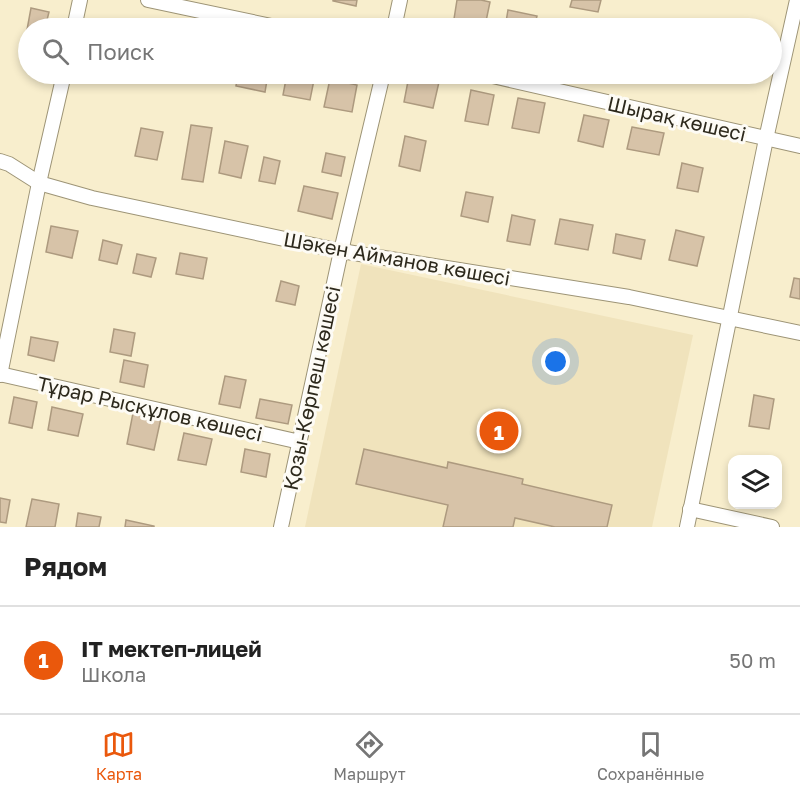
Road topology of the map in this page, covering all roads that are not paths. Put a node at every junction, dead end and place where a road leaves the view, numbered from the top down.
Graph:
1 (80, 0) edge
2 (148, 0) edge
3 (400, 0) edge
4 (797, 0) edge
5 (76, 18) edge
6 (234, 18) edge
7 (396, 18) edge
8 (782, 67) edge
9 (62, 84) edge
10 (381, 84) edge
11 (527, 84) edge
12 (778, 84) edge
13 (766, 139) junction
14 (800, 146) edge
15 (0, 161) edge
16 (39, 183) junction
17 (341, 252) junction
18 (728, 319) junction
19 (800, 333) edge
20 (0, 375) edge
21 (300, 442) junction
22 (690, 509) junction
23 (281, 527) edge
24 (687, 527) edge
25 (772, 527) edge

1 - 5 street
2 - 6 street
3 - 7 street
4 - 8 street
9 - 16 street
10 - 17 street, Қозы-Көрпеш көшесі
11 - 13 street, Шырақ көшесі
12 - 13 street
13 - 14 street, Шырақ көшесі
13 - 18 street
15 - 16 street, Шәкен Айманов көшесі
16 - 17 street, Шәкен Айманов көшесі
16 - 20 street
17 - 18 street, Шәкен Айманов көшесі
17 - 21 street, Қозы-Көрпеш көшесі
18 - 19 street, Шәкен Айманов көшесі
18 - 22 street
20 - 21 street, Тұрар Рысқұлов көшесі
21 - 23 street, Қозы-Көрпеш көшесі
22 - 24 street
22 - 25 street

